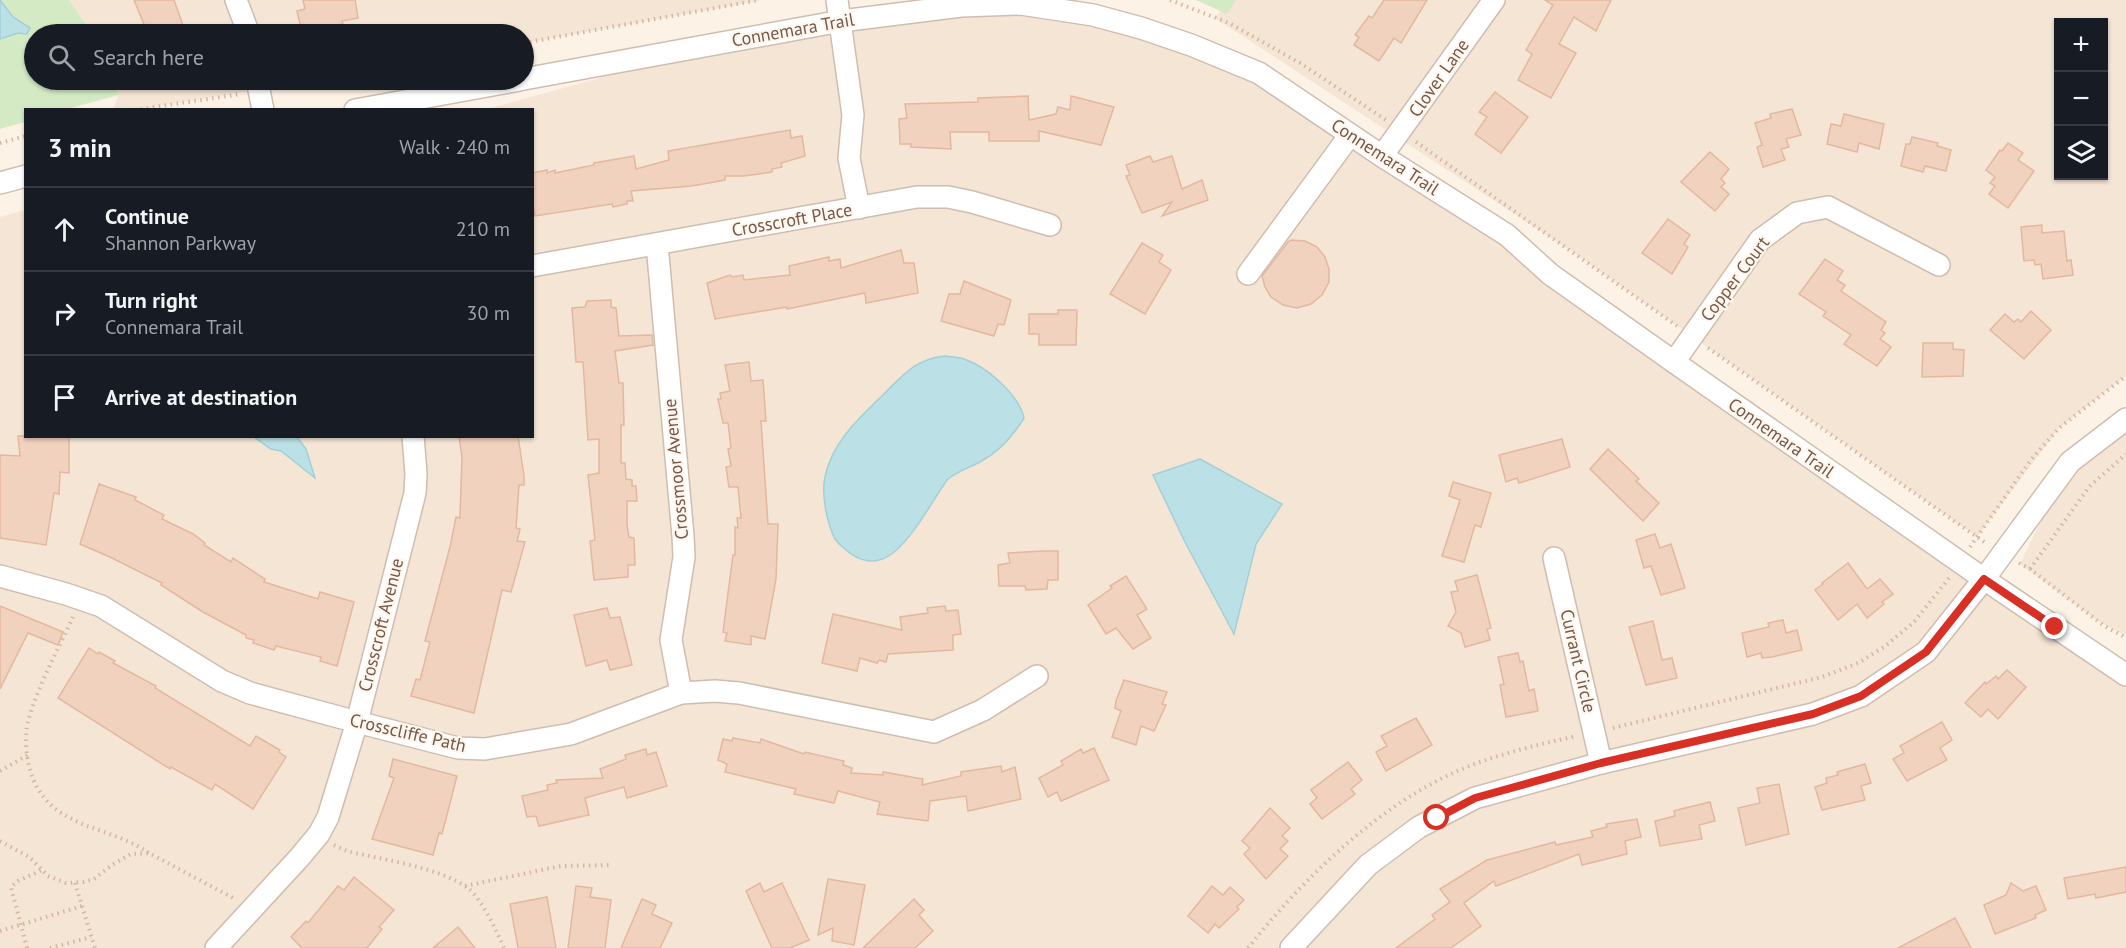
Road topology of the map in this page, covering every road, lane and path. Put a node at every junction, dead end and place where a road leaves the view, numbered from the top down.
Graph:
1 (236, 0) edge
2 (759, 0) edge
3 (837, 0) edge
4 (1170, 0) edge
5 (1494, 0) edge
6 (841, 21) junction
7 (245, 24) edge
8 (534, 41) edge
9 (534, 77) edge
10 (463, 90) edge
11 (260, 93) edge
12 (150, 108) edge
13 (367, 108) edge
14 (1401, 131) junction
15 (1350, 135) junction
16 (24, 136) edge
17 (0, 143) edge
18 (1382, 156) junction
19 (24, 177) edge
20 (0, 183) edge
21 (859, 208) junction
22 (1050, 225) dead end
23 (657, 244) junction
24 (1939, 265) dead end
25 (534, 266) edge
26 (1248, 274) dead end
27 (1692, 336) junction
28 (1674, 363) junction
29 (2126, 376) edge
30 (2126, 419) edge
31 (413, 438) edge
32 (2126, 454) edge
33 (1977, 537) junction
34 (2002, 555) junction
35 (1554, 558) dead end
36 (1959, 562) junction
37 (2030, 569) junction
38 (0, 576) edge
39 (1984, 579) junction
40 (74, 616) dead end
41 (2126, 638) edge
42 (2126, 675) edge
43 (1036, 676) dead end
44 (681, 693) junction
45 (357, 722) junction
46 (1594, 732) junction
47 (28, 755) junction
48 (1601, 763) junction
49 (0, 771) edge
50 (317, 836) junction
51 (0, 841) edge
52 (149, 853) junction
53 (611, 865) dead end
54 (42, 870) junction
55 (75, 883) junction
56 (464, 887) junction
57 (238, 901) dead end
58 (82, 906) junction
59 (22, 925) junction
60 (0, 931) edge
61 (91, 937) junction
62 (27, 948) edge
63 (50, 948) edge
64 (95, 948) edge
65 (216, 948) edge
66 (504, 948) edge
67 (1248, 948) edge
68 (1291, 948) edge

1 - 7 street
2 - 8 path
3 - 6 street
4 - 14 path
5 - 14 street, Clover Lane
6 - 9 street, Connemara Trail
6 - 15 street, Connemara Trail
6 - 21 street
10 - 13 street, Connemara Trail
11 - 12 path
14 - 18 street, Clover Lane
14 - 27 path
15 - 18 street, Connemara Trail
15 - 26 street
16 - 17 path
18 - 28 street, Connemara Trail
19 - 20 street
21 - 22 street, Crosscroft Place
21 - 23 street, Crosscroft Place
23 - 25 street, Crosscroft Place
23 - 44 street, Crossmoor Avenue
24 - 27 street, Copper Court
27 - 28 street, Copper Court
27 - 33 path
28 - 36 street, Connemara Trail
29 - 33 path
30 - 34 street
31 - 45 street, Crosscroft Avenue
32 - 37 path
33 - 34 path
33 - 36 path
34 - 37 path
34 - 39 street
35 - 46 street, Currant Circle
36 - 39 street, Connemara Trail
36 - 46 path
37 - 41 path
38 - 45 street, Crosscliffe Path
39 - 42 street, Connemara Trail
39 - 48 street
40 - 47 path
43 - 44 street, Crosscliffe Path
44 - 45 street, Crosscliffe Path
45 - 50 street, Crosscroft Avenue
46 - 48 street, Currant Circle
46 - 67 path
47 - 49 path
47 - 52 path
48 - 68 street
50 - 56 path
50 - 65 street, Crosscroft Avenue
51 - 54 path
52 - 55 path
52 - 57 path
53 - 56 path
54 - 55 path
54 - 59 path
55 - 58 path
56 - 66 path
58 - 59 path
58 - 61 path
59 - 60 path
59 - 62 path
61 - 63 path
61 - 64 path

